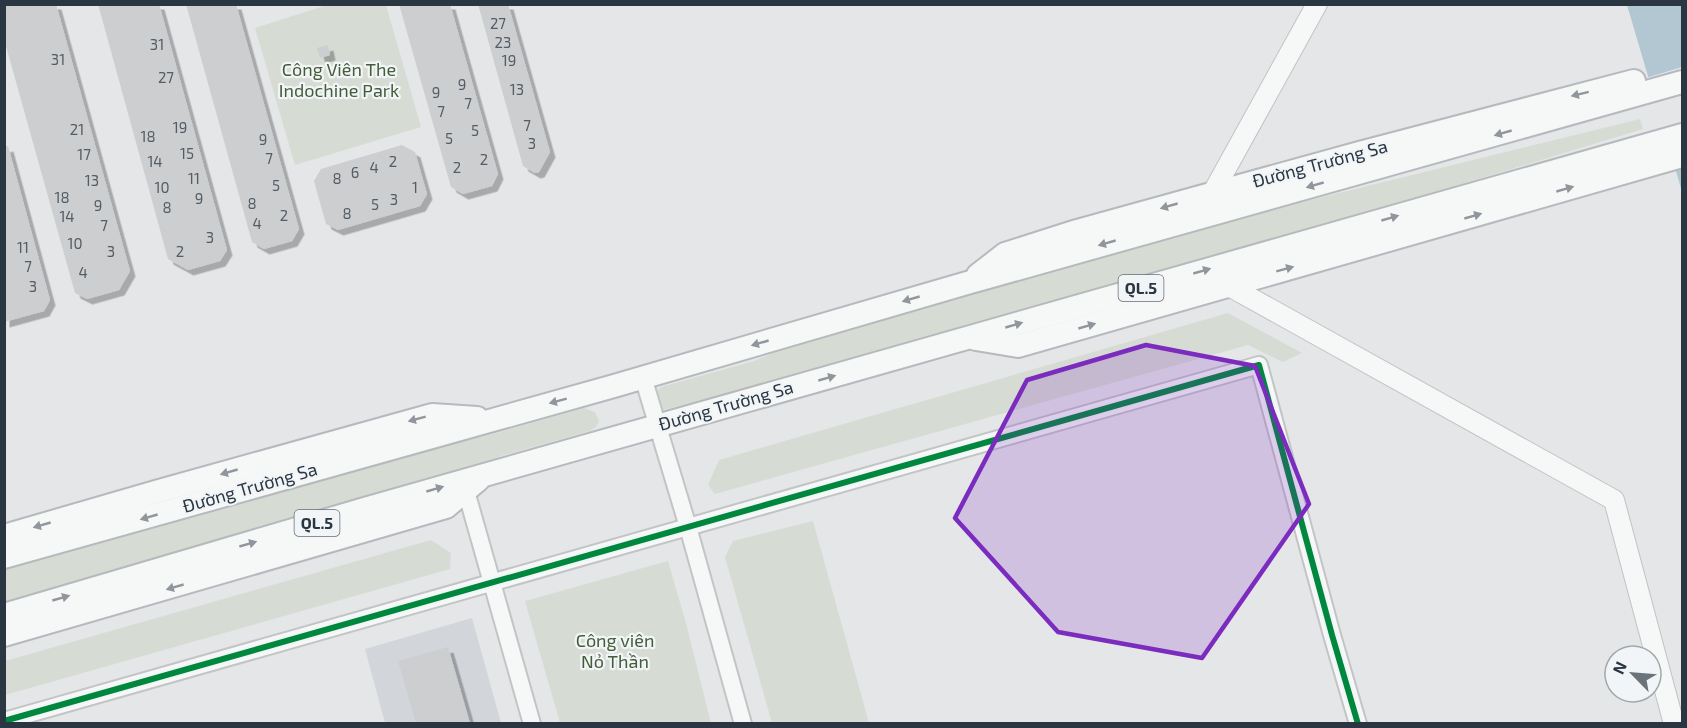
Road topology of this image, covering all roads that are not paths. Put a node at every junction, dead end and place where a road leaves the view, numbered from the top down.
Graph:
1 (1317, 4) edge
2 (1683, 67) edge
3 (1683, 82) edge
4 (1638, 87) junction
5 (1683, 135) edge
6 (1657, 153) junction
7 (1683, 156) edge
8 (1212, 194) junction
9 (967, 283) junction
10 (1229, 286) junction
11 (969, 338) junction
12 (643, 376) junction
13 (657, 426) junction
14 (365, 445) junction
15 (484, 476) junction
16 (466, 491) junction
17 (371, 518) junction
18 (688, 527) junction
19 (4, 536) edge
20 (4, 557) edge
21 (492, 583) junction
22 (4, 615) edge
23 (4, 635) edge
24 (4, 721) edge
25 (532, 723) edge
26 (743, 723) edge
27 (1358, 723) edge
28 (1674, 723) edge

1 - 8 main road
2 - 4 highway, Đường Trường Sa
3 - 4 highway, Đường Trường Sa
4 -> 8 highway, Đường Trường Sa
4 -> 9 highway, Đường Trường Sa
5 - 6 highway, Đường Trường Sa / QL.5
6 - 7 highway, Đường Trường Sa / QL.5
10 -> 6 highway, Đường Trường Sa / QL.5
11 -> 6 highway, Đường Trường Sa / QL.5
8 -> 9 highway, Đường Trường Sa
9 -> 12 highway, Đường Trường Sa
11 -> 10 highway, Đường Trường Sa / QL.5
10 - 28 main road
13 -> 11 highway, Đường Trường Sa / QL.5
12 - 13 street
12 -> 14 highway, Đường Trường Sa
13 - 15 highway, Đường Trường Sa / QL.5
13 - 18 street
14 -> 19 highway, Đường Trường Sa
14 -> 20 highway, Đường Trường Sa
15 - 16 highway, Đường Trường Sa / QL.5
17 -> 15 highway, Đường Trường Sa / QL.5
16 - 17 highway, Đường Trường Sa / QL.5
16 - 21 street
22 -> 17 highway, Đường Trường Sa / QL.5
17 -> 23 highway, Đường Trường Sa / QL.5
18 - 21 street
18 - 26 street
18 - 27 street
21 - 24 street
21 - 25 street

